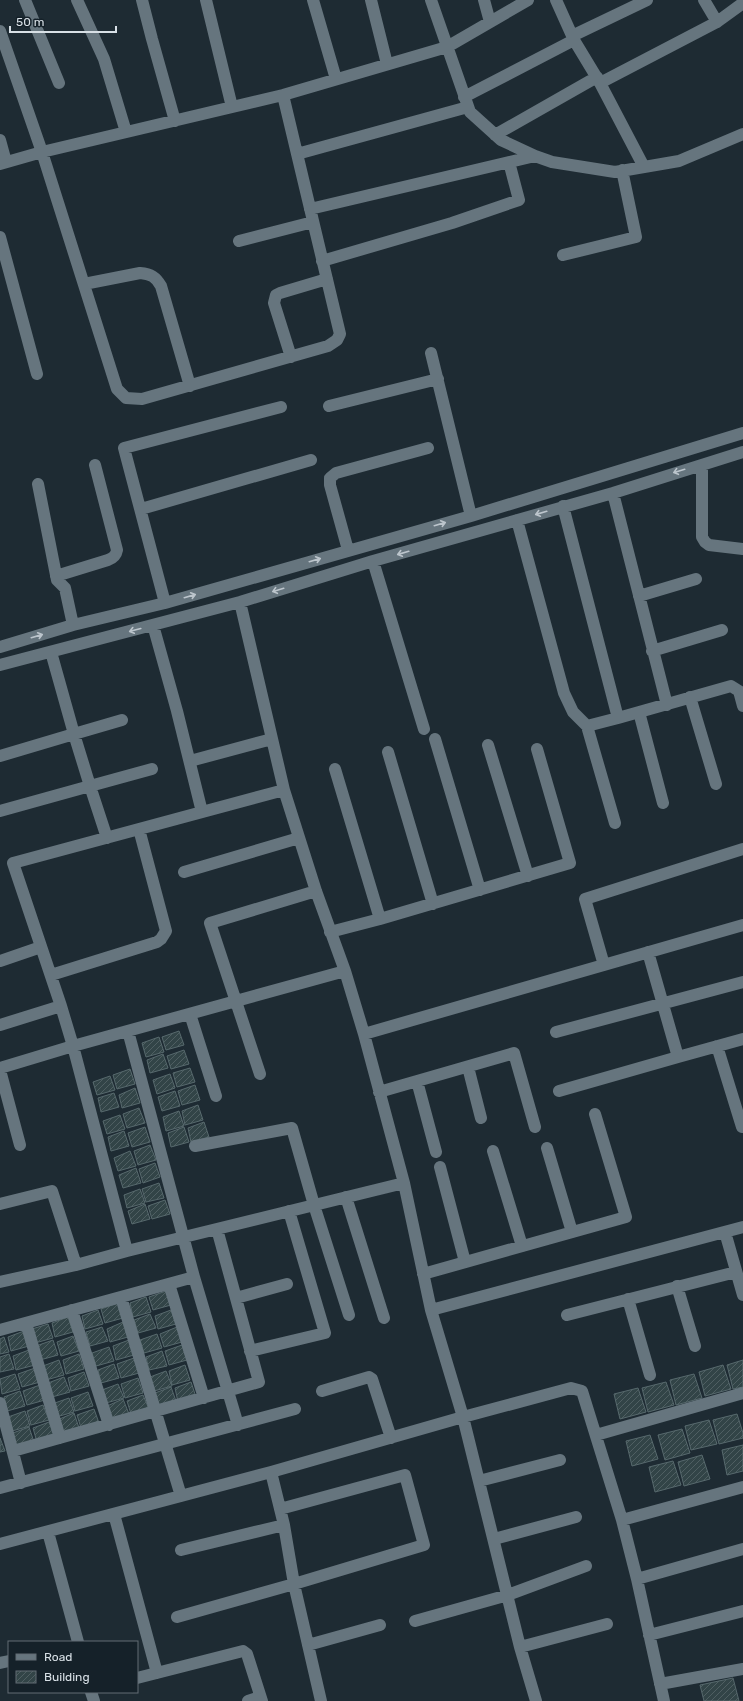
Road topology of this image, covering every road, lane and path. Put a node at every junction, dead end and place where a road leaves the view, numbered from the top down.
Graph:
1 (25, 0) edge
2 (77, 0) edge
3 (142, 0) edge
4 (206, 0) edge
5 (313, 0) edge
6 (371, 0) edge
7 (431, 0) edge
8 (484, 0) edge
9 (528, 0) edge
10 (556, 0) edge
11 (646, 0) edge
12 (704, 0) edge
13 (743, 3) edge
14 (490, 22) junction
15 (717, 22) junction
16 (0, 30) edge
17 (573, 38) junction
18 (447, 47) junction
19 (387, 64) junction
20 (336, 79) junction
21 (598, 80) junction
22 (59, 83) dead end
23 (282, 95) junction
24 (466, 102) junction
25 (232, 107) junction
26 (175, 121) junction
27 (126, 132) junction
28 (495, 134) junction
29 (743, 134) edge
30 (0, 140) edge
31 (42, 152) junction
32 (297, 154) junction
33 (535, 156) junction
34 (509, 162) junction
35 (3, 163) edge
36 (644, 167) junction
37 (622, 170) junction
38 (310, 209) junction
39 (313, 222) junction
40 (0, 237) edge
41 (239, 241) dead end
42 (562, 255) dead end
43 (322, 261) junction
44 (327, 279) junction
45 (84, 284) junction
46 (432, 352) dead end
47 (291, 357) junction
48 (37, 374) dead end
49 (438, 379) junction
50 (190, 386) junction
51 (329, 406) dead end
52 (281, 407) dead end
53 (743, 433) edge
54 (428, 448) dead end
55 (743, 452) edge
56 (311, 460) dead end
57 (95, 465) dead end
58 (702, 465) junction
59 (38, 484) dead end
60 (613, 492) junction
61 (563, 506) junction
62 (141, 509) junction
63 (471, 516) junction
64 (517, 520) junction
65 (743, 549) edge
66 (348, 550) junction
67 (373, 561) junction
68 (56, 576) junction
69 (696, 579) dead end
70 (639, 596) junction
71 (240, 602) junction
72 (166, 603) junction
73 (153, 625) junction
74 (73, 626) junction
75 (722, 630) dead end
76 (0, 647) edge
77 (652, 651) junction
78 (51, 652) junction
79 (0, 665) edge
80 (690, 697) junction
81 (667, 705) junction
82 (743, 706) edge
83 (639, 712) junction
84 (618, 718) junction
85 (122, 720) dead end
86 (587, 726) junction
87 (424, 729) dead end
88 (74, 734) junction
89 (272, 739) junction
90 (435, 740) dead end
91 (488, 745) dead end
92 (537, 749) dead end
93 (388, 752) dead end
94 (0, 756) edge
95 (190, 761) junction
96 (152, 769) dead end
97 (335, 769) dead end
98 (716, 784) dead end
99 (90, 786) junction
100 (284, 790) junction
101 (663, 803) dead end
102 (0, 811) edge
103 (202, 812) junction
104 (615, 823) dead end
105 (140, 829) junction
106 (107, 838) junction
107 (299, 838) junction
108 (743, 849) edge
109 (184, 872) dead end
110 (528, 876) junction
111 (480, 890) junction
112 (316, 891) junction
113 (433, 904) junction
114 (380, 919) junction
115 (743, 925) edge
116 (330, 932) junction
117 (41, 947) junction
118 (648, 952) junction
119 (0, 961) edge
120 (604, 965) junction
121 (345, 971) junction
122 (51, 975) junction
123 (743, 982) edge
124 (236, 1001) junction
125 (663, 1004) junction
126 (61, 1006) junction
127 (190, 1014) junction
128 (0, 1025) edge
129 (128, 1031) junction
130 (556, 1032) dead end
131 (364, 1034) junction
132 (743, 1039) edge
133 (73, 1046) junction
134 (717, 1046) junction
135 (678, 1057) junction
136 (468, 1067) junction
137 (0, 1069) edge
138 (260, 1074) dead end
139 (417, 1081) junction
140 (559, 1091) dead end
141 (379, 1092) junction
142 (216, 1096) dead end
143 (595, 1114) dead end
144 (481, 1118) dead end
145 (535, 1127) dead end
146 (742, 1127) edge
147 (20, 1145) dead end
148 (195, 1146) dead end
149 (547, 1148) dead end
150 (493, 1151) dead end
151 (436, 1152) dead end
152 (440, 1167) dead end
153 (404, 1183) junction
154 (346, 1197) junction
155 (0, 1204) edge
156 (314, 1205) junction
157 (289, 1211) junction
158 (743, 1227) edge
159 (217, 1229) junction
160 (572, 1232) junction
161 (725, 1232) junction
162 (183, 1237) junction
163 (522, 1246) junction
164 (127, 1250) junction
165 (465, 1262) junction
166 (76, 1265) junction
167 (736, 1272) junction
168 (423, 1274) junction
169 (194, 1277) junction
170 (0, 1282) edge
171 (169, 1284) junction
172 (287, 1284) dead end
173 (677, 1286) junction
174 (743, 1295) edge
175 (121, 1297) junction
176 (236, 1298) junction
177 (628, 1299) junction
178 (72, 1310) junction
179 (431, 1310) junction
180 (349, 1315) dead end
181 (567, 1315) dead end
182 (384, 1318) dead end
183 (26, 1322) junction
184 (0, 1330) edge
185 (696, 1346) dead end
186 (250, 1351) junction
187 (650, 1375) dead end
188 (228, 1391) junction
189 (322, 1391) dead end
190 (743, 1393) edge
191 (204, 1398) junction
192 (0, 1403) edge
193 (295, 1409) dead end
194 (156, 1412) junction
195 (463, 1417) junction
196 (109, 1425) junction
197 (238, 1425) junction
198 (596, 1435) junction
199 (60, 1438) junction
200 (391, 1438) junction
201 (165, 1444) junction
202 (13, 1451) junction
203 (560, 1460) dead end
204 (270, 1472) junction
205 (479, 1481) junction
206 (21, 1483) junction
207 (743, 1487) edge
208 (0, 1488) edge
209 (181, 1496) junction
210 (280, 1509) junction
211 (114, 1514) junction
212 (576, 1517) dead end
213 (622, 1520) junction
214 (284, 1525) junction
215 (48, 1532) junction
216 (494, 1539) junction
217 (0, 1544) edge
218 (743, 1549) edge
219 (181, 1550) dead end
220 (586, 1566) dead end
221 (637, 1579) junction
222 (294, 1584) junction
223 (508, 1595) junction
224 (743, 1611) edge
225 (177, 1617) dead end
226 (415, 1621) dead end
227 (607, 1624) dead end
228 (380, 1625) dead end
229 (649, 1635) junction
230 (77, 1641) edge
231 (308, 1645) junction
232 (520, 1646) junction
233 (743, 1669) edge
234 (157, 1673) junction
235 (138, 1678) edge
236 (660, 1684) junction
237 (261, 1699) edge
238 (248, 1701) edge
239 (321, 1701) edge
240 (536, 1701) edge
241 (664, 1701) edge

1 - 22 street
2 - 27 street
3 - 26 street
4 - 25 street
5 - 20 street
6 - 19 street
7 - 18 street
8 - 14 street
9 - 14 street
10 - 17 street
11 - 17 street
12 - 15 street
13 - 15 street
14 - 18 street
15 - 21 street
16 - 31 street
17 - 21 street
17 - 24 street
18 - 19 street
18 - 24 street
19 - 20 street
20 - 23 street
21 - 28 street
21 - 36 street
23 - 25 street
23 - 32 street
24 - 28 street
24 - 32 street
25 - 26 street
26 - 27 street
27 - 31 street
28 - 33 street
29 - 36 street
30 - 35 street
31 - 35 street
31 - 45 street
32 - 38 street
33 - 34 street
33 - 37 street
34 - 38 street
34 - 43 street
36 - 37 street
37 - 42 street
38 - 39 street
39 - 41 street
39 - 43 street
40 - 48 street
43 - 44 street
44 - 47 street
44 - 47 street
45 - 50 street
45 - 50 street
46 - 49 street
47 - 50 street
49 - 51 street
49 - 63 street
52 - 62 street
53 - 63 street
54 - 66 street
55 - 58 street
56 - 62 street
57 - 68 street
58 -> 60 street
58 - 65 street
59 - 68 street
60 - 61 street
60 - 70 street
61 -> 64 street
61 - 84 street
62 - 72 street
66 -> 63 street
64 -> 67 street
64 - 86 street
72 -> 66 street
67 -> 71 street
67 - 87 street
68 - 74 street
69 - 70 street
70 - 77 street
71 - 73 street
71 - 89 street
72 - 74 street
73 -> 78 street
73 - 95 street
76 -> 74 street
75 - 77 street
77 - 81 street
78 - 79 street
78 - 88 street
80 - 81 street
80 - 82 street
80 - 98 street
81 - 83 street
83 - 84 street
83 - 101 street
84 - 86 street
85 - 88 street
86 - 104 street
88 - 94 street
88 - 99 street
89 - 95 street
89 - 100 street
90 - 111 street
91 - 110 street
92 - 110 street
93 - 113 street
95 - 103 street
96 - 99 street
97 - 114 street
99 - 102 street
99 - 106 street
100 - 103 street
100 - 107 street
103 - 105 street
105 - 106 street
105 - 122 street
106 - 117 street
107 - 109 street
107 - 112 street
108 - 120 street
110 - 111 street
111 - 113 street
112 - 116 street
112 - 124 street
113 - 114 street
114 - 116 street
115 - 118 street
116 - 121 street
117 - 119 street
117 - 122 street
118 - 120 street
118 - 125 street
120 - 131 street
121 - 124 street
121 - 131 street
122 - 126 street
123 - 125 street
124 - 127 street
124 - 138 street
125 - 130 street
125 - 135 street
126 - 128 street
126 - 133 street
127 - 129 street
127 - 142 street
129 - 133 street
129 - 162 street
131 - 141 street
132 - 134 street
133 - 137 street
133 - 164 street
134 - 135 street
134 - 146 street
135 - 140 street
136 - 139 street
136 - 144 street
136 - 145 street
137 - 147 street
139 - 141 street
139 - 151 street
141 - 153 street
143 - 160 street
148 - 156 street
149 - 160 street
150 - 163 street
152 - 165 street
153 - 154 street
153 - 168 street
154 - 156 street
154 - 182 street
155 - 166 street
156 - 157 street
156 - 180 street
157 - 159 street
157 - 186 street
158 - 161 street
159 - 162 street
159 - 176 street
160 - 163 street
161 - 167 street
161 - 179 street
162 - 164 street
162 - 169 street
163 - 165 street
164 - 166 street
165 - 168 street
166 - 170 street
167 - 173 street
167 - 174 street
168 - 179 street
169 - 171 street
169 - 188 street
171 - 175 street
171 - 191 street
172 - 176 street
173 - 177 street
173 - 185 street
175 - 178 street
175 - 194 street
176 - 186 street
177 - 181 street
177 - 187 street
178 - 183 street
178 - 196 street
179 - 195 street
183 - 184 street
183 - 199 street
186 - 188 street
188 - 191 street
188 - 197 street
189 - 200 street
190 - 198 street
191 - 194 street
192 - 202 street
193 - 197 street
194 - 196 street
194 - 201 street
195 - 198 street
195 - 200 street
195 - 205 street
196 - 199 street
197 - 201 street
198 - 213 street
199 - 202 street
200 - 204 street
201 - 206 street
201 - 209 street
202 - 206 street
203 - 205 street
204 - 209 street
204 - 210 street
205 - 216 street
206 - 208 street
207 - 213 street
209 - 211 street
210 - 214 street
210 - 222 street
211 - 215 street
211 - 234 street
212 - 216 street
213 - 221 street
214 - 219 street
214 - 222 street
215 - 217 street
215 - 230 street
216 - 223 street
218 - 221 street
220 - 223 street
221 - 229 street
222 - 225 street
222 - 231 street
223 - 226 street
223 - 232 street
224 - 229 street
227 - 232 street
228 - 231 street
229 - 236 street
231 - 239 street
232 - 240 street
233 - 236 street
234 - 235 street
234 - 237 street
236 - 241 street
237 - 238 street

